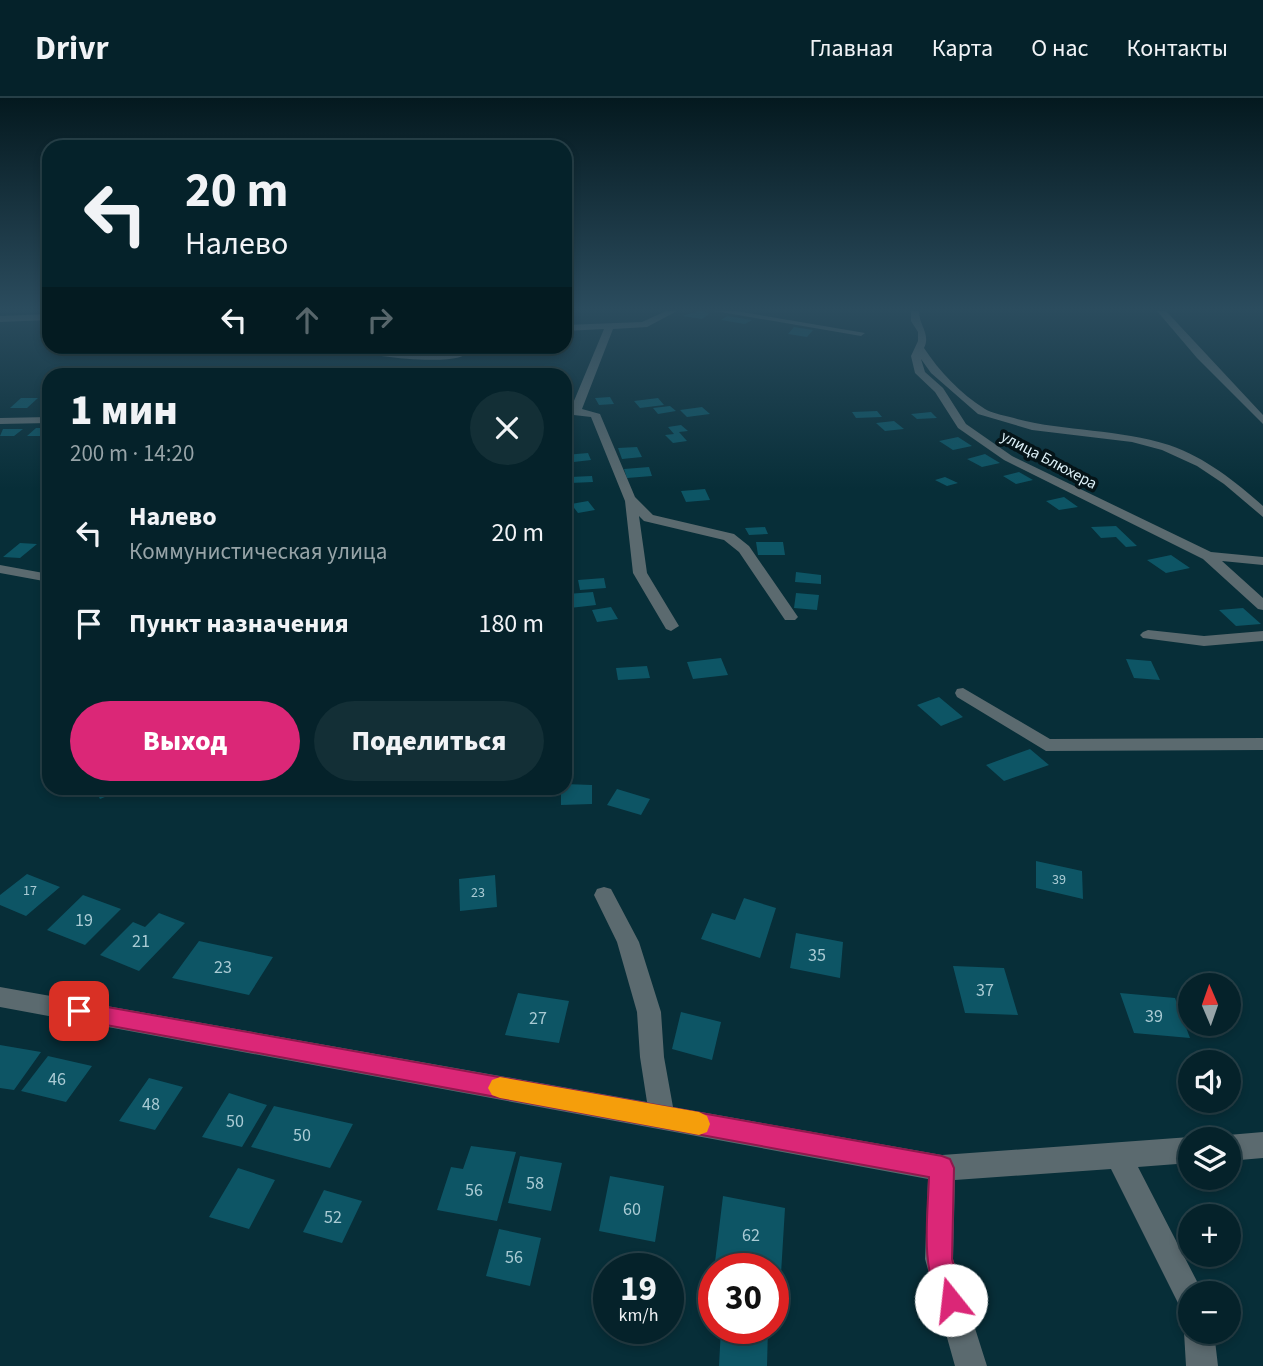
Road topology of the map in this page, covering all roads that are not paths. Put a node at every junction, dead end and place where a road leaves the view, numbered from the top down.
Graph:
1 (590, 370) edge
2 (919, 370) edge
3 (933, 370) edge
4 (1214, 370) edge
5 (572, 409) edge
6 (572, 411) edge
7 (42, 420) edge
8 (0, 421) edge
9 (1263, 421) edge
10 (631, 500) junction
11 (1263, 513) edge
12 (1208, 556) junction
13 (1263, 561) edge
14 (0, 569) edge
15 (42, 577) edge
16 (1263, 606) edge
17 (790, 617) dead end
18 (671, 626) dead end
19 (1147, 635) dead end
20 (1263, 636) edge
21 (963, 693) dead end
22 (1263, 744) edge
23 (604, 895) dead end
24 (0, 997) edge
25 (662, 1117) junction
26 (1263, 1145) edge
27 (1241, 1147) edge
28 (1178, 1151) edge
29 (1118, 1155) junction
30 (942, 1168) junction
31 (1182, 1281) edge
32 (1200, 1344) edge
33 (971, 1366) edge
34 (1202, 1366) edge

1 - 5 street
2 - 12 street, улица Блюхера
3 - 11 street
4 - 9 street
6 - 10 street
7 - 8 street
10 - 17 street
10 - 18 street
12 - 13 street
12 - 16 street
14 - 15 street
19 - 20 street
21 - 22 street
23 - 25 street
24 - 25 street
25 - 30 street
26 - 27 street
28 - 29 street
29 - 30 street
29 - 31 street
30 - 33 street
32 - 34 street

